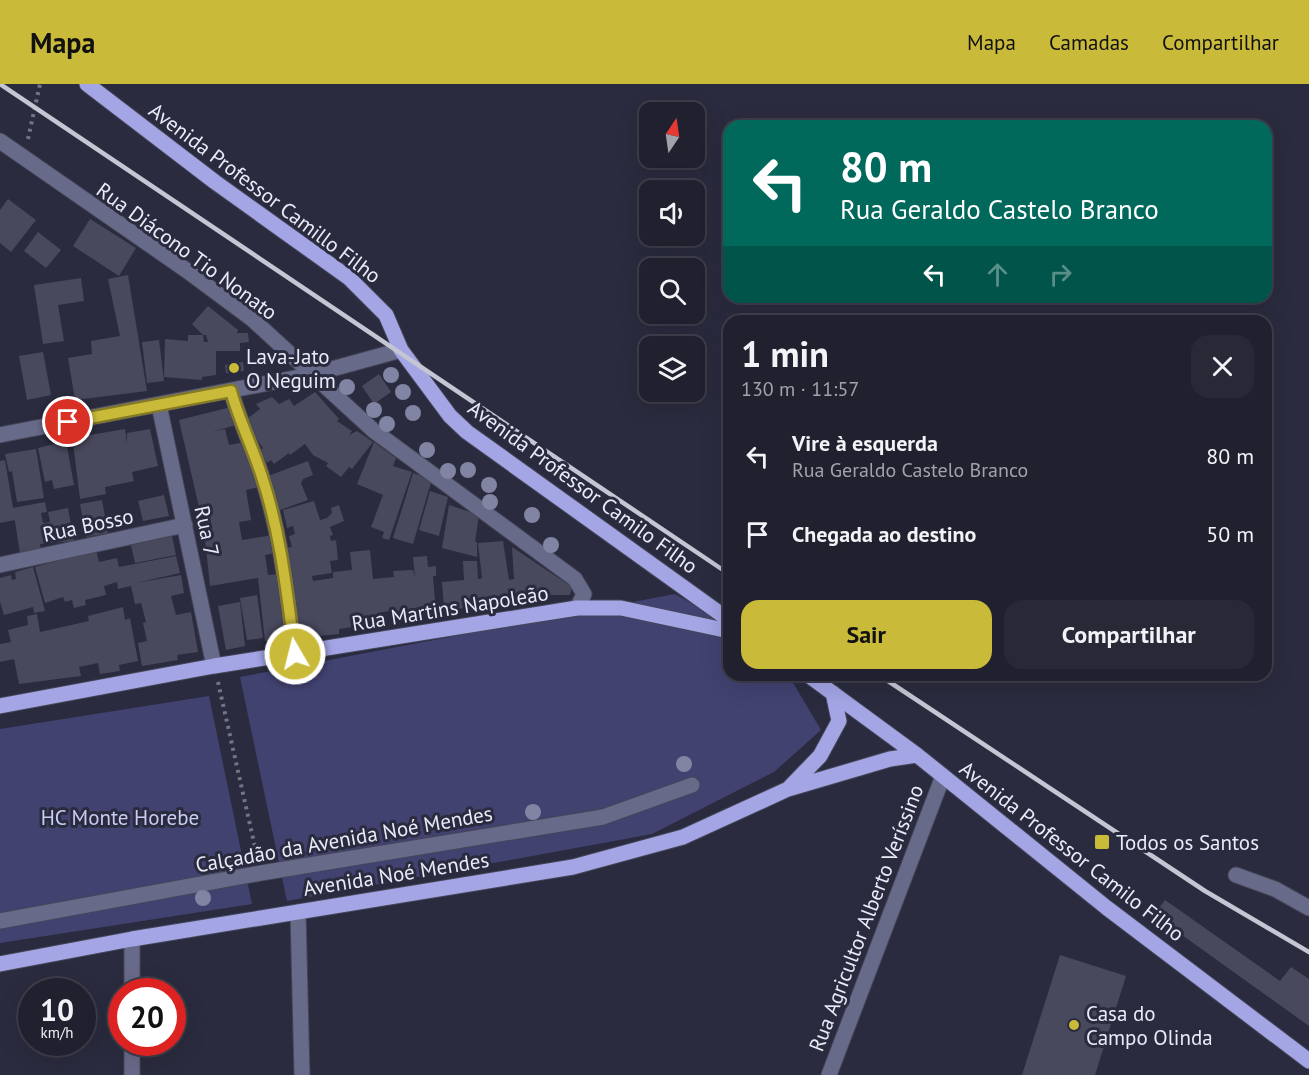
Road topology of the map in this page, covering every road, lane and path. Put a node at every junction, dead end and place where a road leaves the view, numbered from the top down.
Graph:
1 (40, 84) edge
2 (87, 84) edge
3 (0, 141) edge
4 (17, 154) junction
5 (0, 157) edge
6 (401, 351) junction
7 (310, 375) junction
8 (231, 391) junction
9 (159, 405) junction
10 (0, 435) edge
11 (185, 525) junction
12 (0, 566) edge
13 (577, 608) junction
14 (723, 616) edge
15 (723, 630) edge
16 (295, 654) junction
17 (214, 666) junction
18 (816, 681) edge
19 (833, 693) junction
20 (0, 706) edge
21 (917, 754) junction
22 (943, 776) junction
23 (692, 785) dead end
24 (788, 789) junction
25 (261, 873) junction
26 (1236, 875) dead end
27 (1309, 908) edge
28 (298, 912) junction
29 (0, 921) edge
30 (132, 939) junction
31 (0, 964) edge
32 (132, 978) edge
33 (132, 1056) edge
34 (1309, 1061) edge
35 (132, 1075) edge
36 (302, 1075) edge
37 (829, 1075) edge

1 - 4 path
2 - 6 main road, Avenida Professor Camillo Filho
3 - 4 street, Rua Diácono Tio Nonato
4 - 5 street
4 - 7 street, Rua Diácono Tio Nonato
6 - 7 street
6 - 14 main road, Avenida Professor Camilo Filho
7 - 8 street
7 - 13 street, Rua Diácono Tio Nonato
8 - 9 street
8 - 16 street
9 - 10 street
9 - 11 street, Rua 7
11 - 12 street, Rua Bosso
11 - 17 street, Rua 7
13 - 15 main road, Rua Martins Napoleão
13 - 16 main road, Rua Martins Napoleão
16 - 17 main road, Rua Martins Napoleão
17 - 20 main road, Rua Martins Napoleão
17 - 25 path
18 - 19 main road, Avenida Professor Camilo Filho
19 - 21 main road, Avenida Professor Camilo Filho
19 - 24 main road
21 - 22 main road, Avenida Professor Camilo Filho
21 - 24 main road
22 - 34 main road, Avenida Professor Camilo Filho
22 - 37 street, Rua Agricultor Alberto Veríssino
23 - 25 street, Calçadão da Avenida Noé Mendes
24 - 28 main road, Avenida Noé Mendes
25 - 29 street, Calçadão da Avenida Noé Mendes
26 - 27 street
28 - 30 main road, Avenida Noé Mendes
28 - 36 street
30 - 31 main road, Avenida Noé Mendes
30 - 32 street
33 - 35 street

